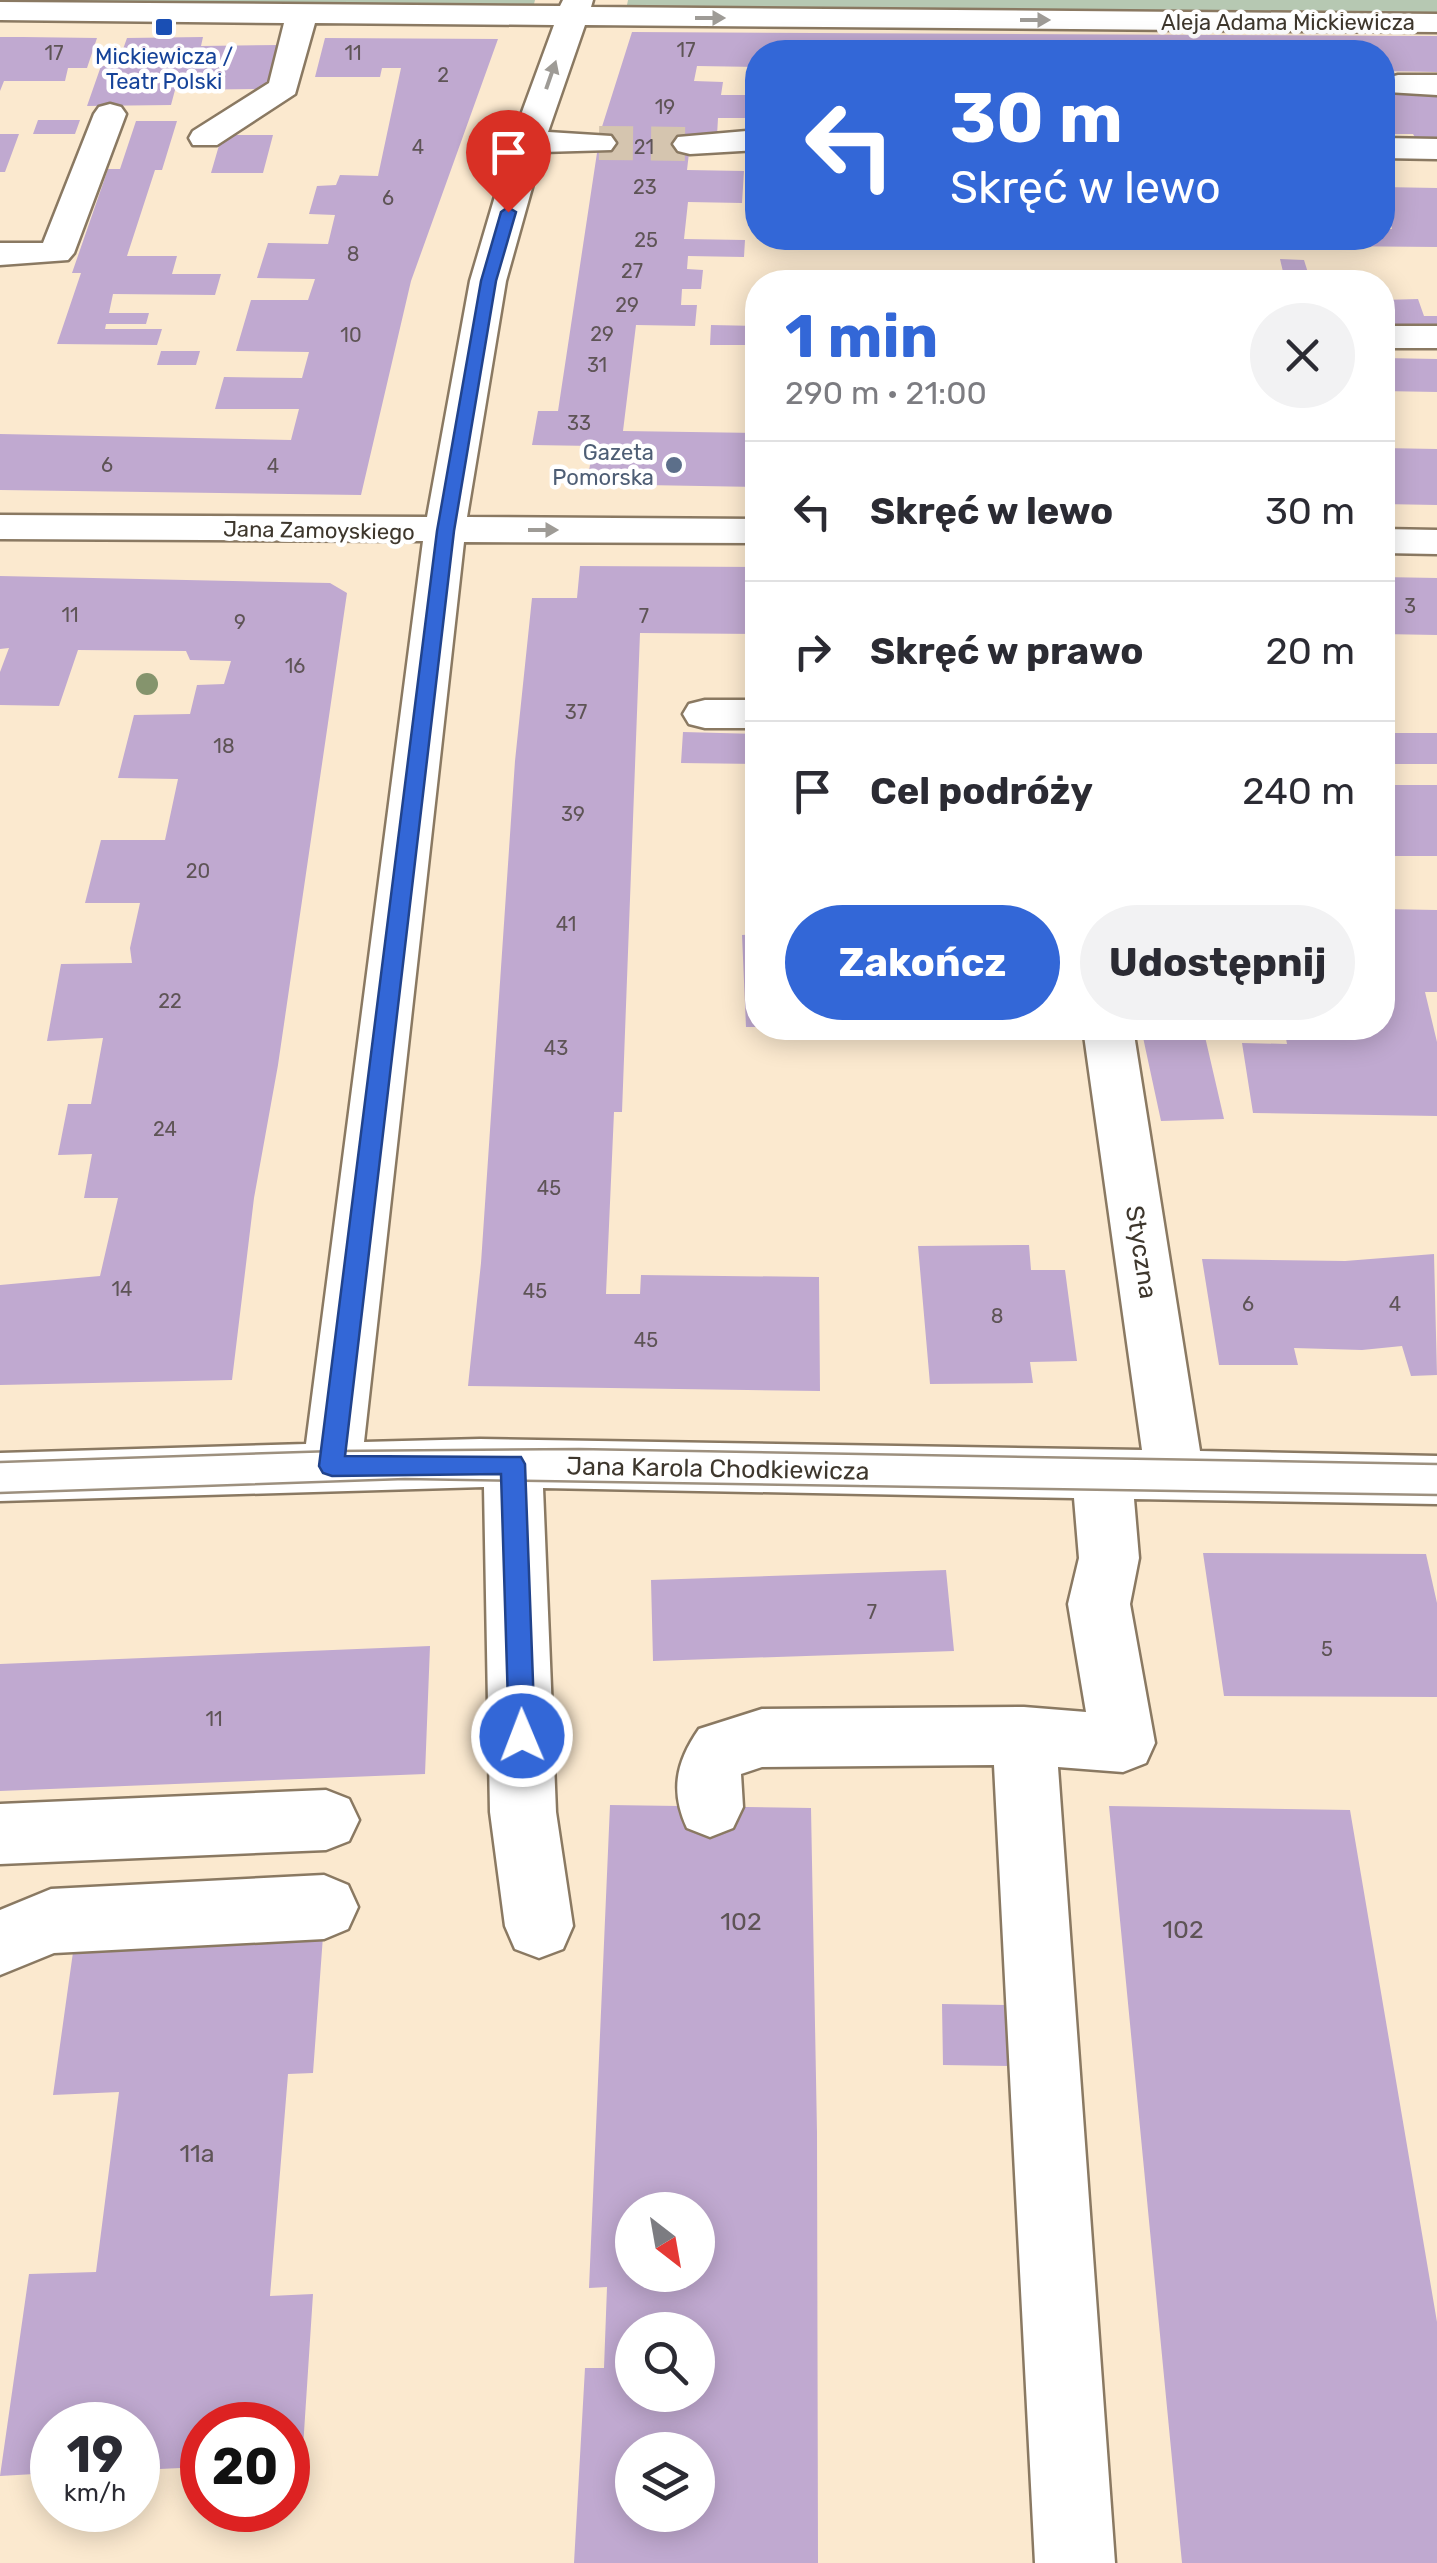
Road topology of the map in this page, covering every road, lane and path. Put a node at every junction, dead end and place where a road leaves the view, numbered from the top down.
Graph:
1 (575, 8) edge
2 (0, 12) edge
3 (302, 15) junction
4 (1437, 23) edge
5 (1437, 84) edge
6 (1398, 85) dead end
7 (110, 114) dead end
8 (205, 138) dead end
9 (745, 141) edge
10 (528, 142) junction
11 (599, 143) tunnel mouth
12 (690, 144) tunnel mouth
13 (1395, 148) edge
14 (1437, 149) edge
15 (0, 254) edge
16 (1395, 337) edge
17 (1437, 337) edge
18 (0, 527) edge
19 (745, 530) edge
20 (445, 531) junction
21 (1395, 541) edge
22 (1437, 542) edge
23 (705, 714) dead end
24 (745, 714) edge
25 (1110, 1040) edge
26 (513, 1464) junction
27 (332, 1466) junction
28 (1102, 1475) junction
29 (1172, 1476) junction
30 (0, 1477) edge
31 (1437, 1480) edge
32 (1024, 1736) junction
33 (710, 1807) dead end
34 (326, 1820) dead end
35 (0, 1834) edge
36 (324, 1907) dead end
37 (539, 1926) dead end
38 (0, 1943) edge
39 (1076, 2563) edge

1 - 3 street, Aleja Adama Mickiewicza
1 -> 4 street, Aleja Adama Mickiewicza
10 -> 1 street
2 - 3 street, Aleja Adama Mickiewicza
3 - 8 street
5 - 6 street
7 - 15 street
9 - 12 street
10 - 11 street
10 - 20 street
13 - 14 street
16 - 17 street
18 - 20 street, Jana Zamoyskiego
20 -> 19 street, Jana Zamoyskiego
20 - 27 street
21 - 22 street
23 - 24 street
25 - 29 street, Styczna
26 - 27 street, Jana Karola Chodkiewicza
26 - 28 street, Jana Karola Chodkiewicza
26 - 37 street
27 - 30 street, Jana Karola Chodkiewicza
28 - 29 street, Jana Karola Chodkiewicza
28 - 32 street
29 - 31 street, Jana Karola Chodkiewicza
32 - 33 street
32 - 39 street
34 - 35 street
36 - 38 street

